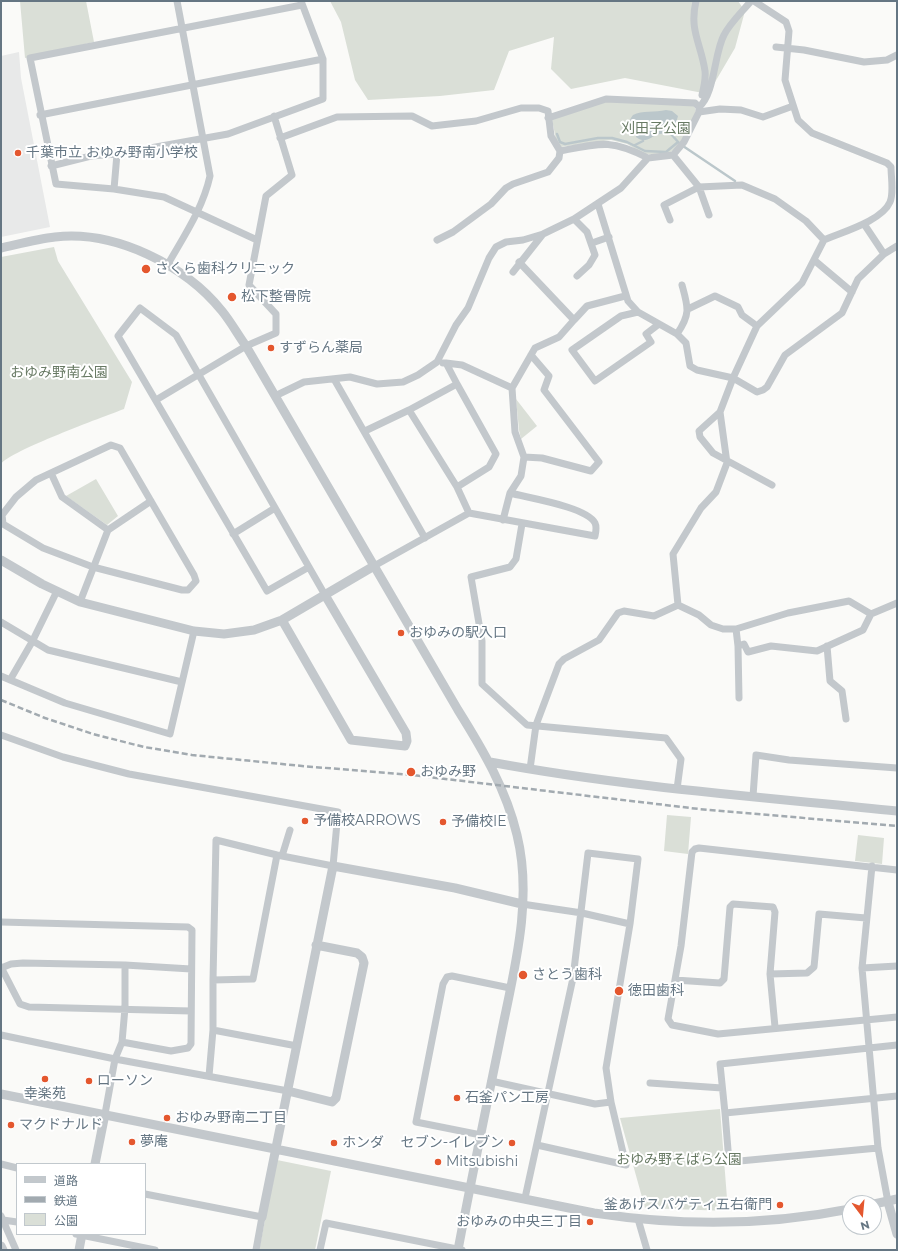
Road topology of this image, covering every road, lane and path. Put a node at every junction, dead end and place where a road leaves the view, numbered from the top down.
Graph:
1 (177, 1) edge
2 (696, 1) edge
3 (751, 1) edge
4 (754, 1) edge
5 (301, 3) edge
6 (183, 28) junction
7 (776, 47) dead end
8 (788, 48) junction
9 (897, 54) edge
10 (323, 59) junction
11 (193, 85) junction
12 (793, 106) junction
13 (699, 109) junction
14 (40, 115) junction
15 (274, 116) junction
16 (548, 118) junction
17 (204, 138) junction
18 (280, 138) junction
19 (560, 151) junction
20 (117, 154) junction
21 (673, 155) junction
22 (648, 158) junction
23 (51, 166) junction
24 (894, 166) edge
25 (698, 187) junction
26 (114, 189) junction
27 (598, 204) junction
28 (198, 211) junction
29 (709, 215) dead end
30 (574, 219) junction
31 (670, 220) dead end
32 (864, 224) junction
33 (543, 234) junction
34 (609, 237) junction
35 (257, 240) junction
36 (437, 240) dead end
37 (824, 240) junction
38 (592, 243) junction
39 (897, 246) edge
40 (1, 248) edge
41 (884, 254) junction
42 (814, 260) junction
43 (519, 262) junction
44 (168, 264) junction
45 (513, 272) dead end
46 (577, 276) dead end
47 (682, 285) dead end
48 (852, 292) junction
49 (625, 296) junction
50 (688, 309) junction
51 (638, 312) junction
52 (574, 320) junction
53 (659, 324) junction
54 (757, 326) junction
55 (677, 334) junction
56 (246, 346) junction
57 (531, 355) junction
58 (437, 362) junction
59 (446, 363) junction
60 (199, 374) junction
61 (733, 378) junction
62 (334, 379) junction
63 (456, 384) junction
64 (512, 388) junction
65 (275, 396) junction
66 (156, 400) junction
67 (409, 410) junction
68 (720, 412) junction
69 (365, 431) junction
70 (524, 457) junction
71 (727, 459) junction
72 (51, 473) junction
73 (772, 485) dead end
74 (456, 487) junction
75 (510, 493) junction
76 (151, 501) junction
77 (275, 508) junction
78 (469, 513) junction
79 (503, 520) junction
80 (522, 524) junction
81 (108, 530) junction
82 (232, 534) junction
83 (425, 538) junction
84 (1, 560) edge
85 (374, 566) junction
86 (93, 567) junction
87 (309, 567) junction
88 (57, 591) junction
89 (325, 595) junction
90 (80, 602) junction
91 (897, 603) edge
92 (678, 605) junction
93 (871, 614) junction
94 (282, 620) junction
95 (1, 622) edge
96 (736, 629) junction
97 (194, 630) junction
98 (32, 642) junction
99 (738, 646) junction
100 (827, 646) junction
101 (1, 676) edge
102 (10, 680) junction
103 (182, 682) junction
104 (739, 698) dead end
105 (846, 719) dead end
106 (536, 725) junction
107 (1, 735) edge
108 (490, 762) junction
109 (897, 768) edge
110 (530, 769) junction
111 (678, 789) junction
112 (753, 796) junction
113 (897, 812) edge
114 (290, 830) dead end
115 (280, 855) junction
116 (332, 866) junction
117 (872, 866) junction
118 (897, 870) edge
119 (522, 904) junction
120 (582, 913) junction
121 (866, 918) junction
122 (1, 922) edge
123 (630, 924) junction
124 (316, 945) junction
125 (125, 965) junction
126 (897, 966) edge
127 (1, 968) edge
128 (191, 968) junction
129 (862, 968) junction
130 (770, 974) junction
131 (213, 980) junction
132 (675, 980) junction
133 (510, 988) junction
134 (125, 1008) junction
135 (191, 1011) junction
136 (897, 1017) edge
137 (865, 1019) junction
138 (775, 1028) junction
139 (213, 1030) junction
140 (1, 1035) edge
141 (122, 1042) junction
142 (897, 1045) edge
143 (297, 1046) junction
144 (869, 1048) junction
145 (115, 1059) junction
146 (210, 1076) junction
147 (491, 1081) junction
148 (650, 1084) dead end
149 (722, 1088) junction
150 (288, 1091) junction
151 (1, 1094) edge
152 (547, 1094) junction
153 (897, 1096) edge
154 (873, 1098) junction
155 (611, 1102) junction
156 (725, 1113) junction
157 (105, 1114) junction
158 (481, 1136) junction
159 (537, 1145) junction
160 (277, 1148) junction
161 (878, 1148) junction
162 (95, 1163) edge
163 (1, 1164) edge
164 (16, 1168) edge
165 (470, 1188) junction
166 (146, 1194) edge
167 (525, 1198) junction
168 (897, 1199) edge
169 (888, 1202) junction
170 (882, 1203) edge
171 (842, 1211) edge
172 (262, 1217) junction
173 (2, 1218) edge
174 (638, 1219) junction
175 (16, 1222) edge
176 (897, 1234) edge
177 (80, 1235) edge
178 (85, 1235) edge
179 (1, 1246) edge
180 (3, 1250) edge
181 (16, 1250) edge
182 (79, 1250) edge
183 (155, 1250) edge
184 (256, 1250) edge
185 (320, 1250) edge
186 (460, 1250) edge
187 (647, 1250) edge

1 - 6 street
2 - 13 street
3 - 13 street
4 - 8 street
5 - 6 street
5 - 10 street
6 - 11 street
6 - 14 street
7 - 8 street
8 - 9 street
8 - 12 street
10 - 11 street
10 - 15 street
11 - 14 street
11 - 17 street
12 - 13 street
12 - 24 street
13 - 16 street
13 - 21 street
14 - 23 street
15 - 17 street
15 - 18 street
16 - 18 street
16 - 19 street
17 - 20 street
17 - 28 street
18 - 35 street
19 - 22 street
19 - 36 street
20 - 23 street
20 - 26 street
21 - 22 street
21 - 25 street
22 - 27 street
23 - 26 street
24 - 32 street
25 - 29 street
25 - 31 street
25 - 37 street
26 - 28 street
27 - 30 street
27 - 34 street
28 - 35 street
28 - 44 street
30 - 33 street
30 - 38 street
32 - 37 street
32 - 41 street
33 - 43 street
33 - 58 street
34 - 38 street
34 - 49 street
35 - 56 street
37 - 42 street
38 - 46 street
39 - 41 street
40 - 44 street
41 - 48 street
42 - 48 street
42 - 54 street
43 - 45 street
43 - 52 street
44 - 56 street
47 - 50 street
48 - 61 street
49 - 51 street
49 - 52 street
50 - 54 street
50 - 55 street
51 - 53 street
51 - 53 street
52 - 57 street
53 - 55 street
54 - 61 street
55 - 61 street
56 - 60 street
56 - 65 street
57 - 64 street
57 - 70 street
58 - 59 street
58 - 62 street
59 - 63 street
59 - 64 street
60 - 66 street
60 - 66 street
60 - 77 street
61 - 68 street
62 - 65 street
62 - 69 street
63 - 67 street
63 - 74 street
64 - 70 street
65 - 85 street
66 - 82 street
67 - 69 street
67 - 74 street
68 - 71 street
68 - 71 street
69 - 83 street
70 - 75 street
71 - 73 street
71 - 92 street
72 - 76 street
72 - 81 street
72 - 86 street
74 - 78 street
75 - 79 street
75 - 80 street
76 - 81 street
76 - 86 street
77 - 82 street
77 - 87 street
78 - 79 street
78 - 83 street
79 - 80 street
80 - 106 street
81 - 86 street
82 - 87 street
83 - 85 street
84 - 88 street
85 - 89 street
85 - 108 street
86 - 90 street
87 - 89 street
88 - 90 street
88 - 98 street
89 - 94 street
89 - 94 street
90 - 97 street
91 - 93 street
92 - 96 street
92 - 106 street
93 - 96 street
93 - 100 street
94 - 97 street
95 - 98 street
96 - 99 street
97 - 103 street
98 - 102 street
98 - 103 street
99 - 100 street
99 - 104 street
100 - 105 street
101 - 102 street
102 - 103 street
106 - 110 street
106 - 111 street
107 - 116 street
108 - 110 street
108 - 119 street
109 - 112 street
110 - 111 street
111 - 112 street
112 - 113 street
114 - 115 street
115 - 116 street
115 - 131 street
115 - 131 street
116 - 119 street
116 - 124 street
117 - 118 street
117 - 121 street
117 - 132 street
119 - 120 street
119 - 133 street
120 - 123 street
120 - 123 street
120 - 152 street
121 - 129 street
121 - 130 street
122 - 128 street
123 - 155 street
124 - 143 street
124 - 150 street
125 - 127 street
125 - 128 street
125 - 134 street
126 - 129 street
127 - 134 street
128 - 135 street
129 - 137 street
130 - 132 street
130 - 138 street
131 - 139 street
132 - 138 street
133 - 147 street
133 - 158 street
134 - 135 street
134 - 141 street
135 - 141 street
136 - 137 street
137 - 138 street
137 - 144 street
139 - 143 street
139 - 146 street
140 - 145 street
141 - 145 street
142 - 144 street
143 - 150 street
144 - 149 street
144 - 154 street
145 - 146 street
145 - 157 street
146 - 150 street
147 - 152 street
147 - 158 street
148 - 149 street
149 - 156 street
150 - 160 street
151 - 157 street
152 - 155 street
152 - 159 street
153 - 154 street
154 - 156 street
154 - 161 street
155 - 159 street
156 - 161 street
157 - 160 street
157 - 162 street
158 - 165 street
159 - 167 street
160 - 165 street
160 - 172 street
161 - 169 street
163 - 164 street
165 - 167 street
165 - 186 street
166 - 172 street
167 - 174 street
168 - 169 street
169 - 170 street
169 - 176 street
171 - 174 street
172 - 184 street
173 - 175 street
173 - 181 street
174 - 187 street
177 - 182 street
178 - 183 street
179 - 180 street
185 - 186 street

